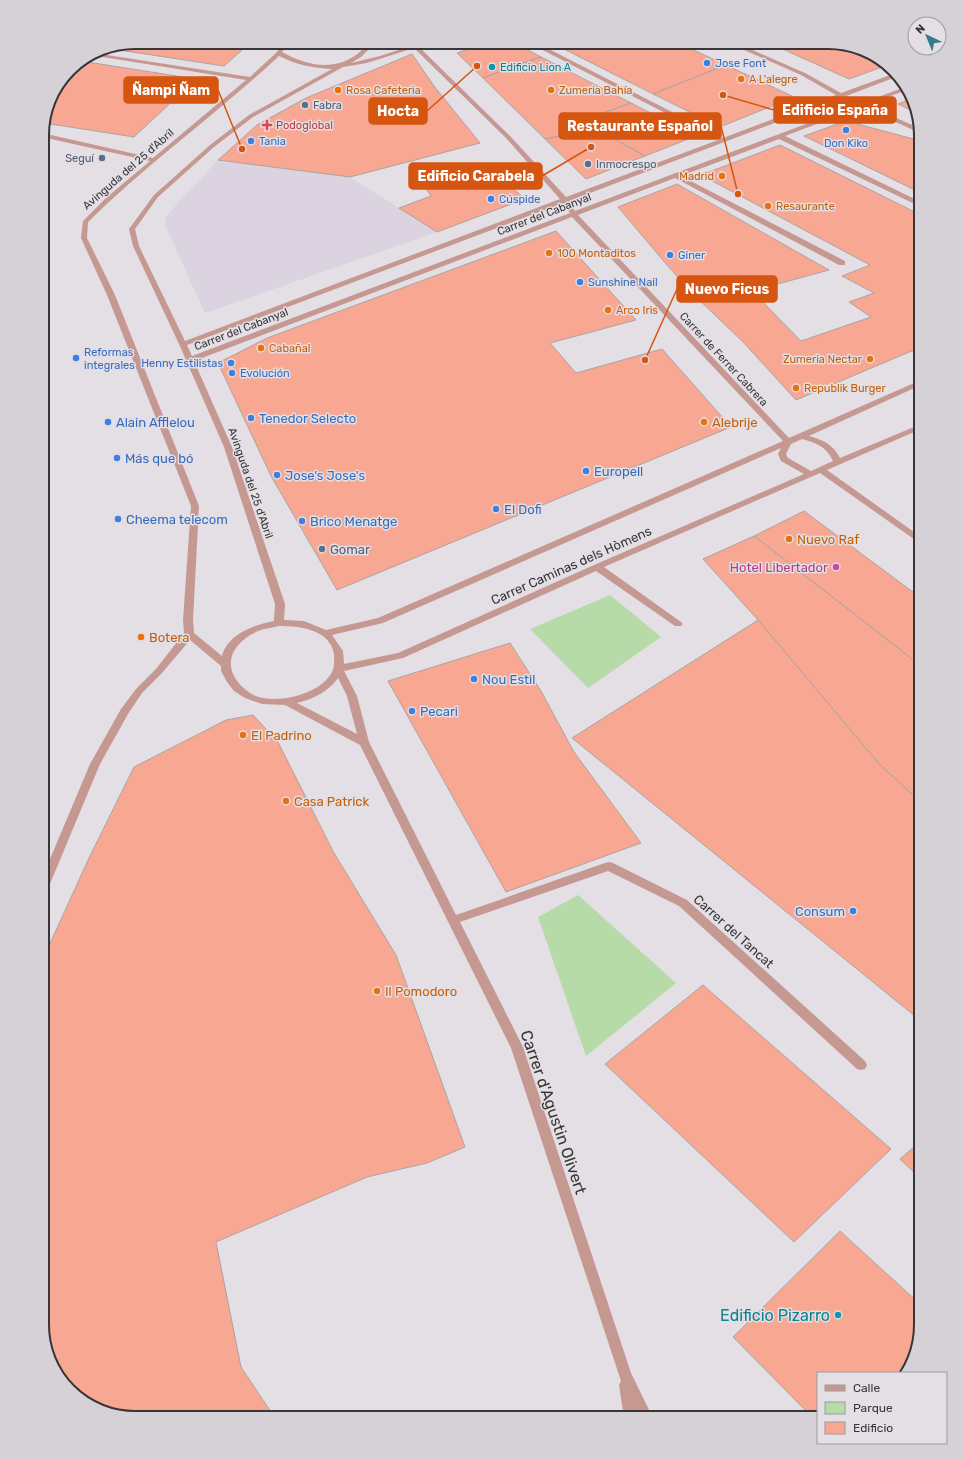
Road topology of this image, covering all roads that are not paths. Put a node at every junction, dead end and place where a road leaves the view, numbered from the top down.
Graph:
1 (282, 49) edge
2 (364, 49) edge
3 (400, 49) edge
4 (418, 49) edge
5 (544, 49) edge
6 (745, 49) edge
7 (279, 54) junction
8 (103, 56) edge
9 (344, 65) junction
10 (891, 77) edge
11 (251, 79) junction
12 (901, 91) edge
13 (841, 96) junction
14 (862, 105) junction
15 (913, 128) edge
16 (780, 136) junction
17 (49, 137) edge
18 (724, 140) junction
19 (155, 160) junction
20 (676, 176) junction
21 (565, 200) junction
22 (914, 202) edge
23 (574, 214) junction
24 (842, 263) dead end
25 (183, 344) junction
26 (189, 360) junction
27 (914, 385) edge
28 (914, 429) edge
29 (801, 436) junction
30 (788, 442) junction
31 (838, 463) junction
32 (822, 470) junction
33 (811, 474) junction
34 (914, 536) edge
35 (596, 567) junction
36 (279, 623) junction
37 (678, 624) dead end
38 (325, 633) junction
39 (189, 634) junction
40 (225, 664) junction
41 (338, 670) junction
42 (288, 702) junction
43 (364, 742) junction
44 (49, 874) edge
45 (454, 920) junction
46 (861, 1065) dead end
47 (625, 1375) junction
48 (630, 1411) edge
49 (643, 1411) edge

1 - 7 street, Avinguda del 25 d'Abril
2 - 9 street, Avinguda del 25 d'Abril
3 - 9 street
4 - 21 street, Carrer de Ferrer Cabrera
5 - 18 street
6 - 13 street
7 - 9 street
7 - 11 street, Avinguda del 25 d'Abril
8 - 11 street
9 - 25 street, Avinguda del 25 d'Abril
10 - 13 street, Carrer del Cabanyal
11 - 19 street, Avinguda del 25 d'Abril
12 - 14 street, Carrer del Cabanyal
13 - 14 street
13 - 18 street, Carrer del Cabanyal
14 - 15 street
14 - 16 street, Carrer del Cabanyal
16 - 20 street, Carrer del Cabanyal
16 - 22 street
17 - 19 street
18 - 21 street, Carrer del Cabanyal
19 - 39 street, Avinguda del 25 d'Abril
20 - 23 street, Carrer del Cabanyal
20 - 24 street
21 - 23 street, Carrer de Ferrer Cabrera
21 - 25 street, Carrer del Cabanyal
23 - 26 street, Carrer del Cabanyal
23 - 30 street, Carrer de Ferrer Cabrera
25 - 26 street, Avinguda del 25 d'Abril
26 - 36 street, Avinguda del 25 d'Abril
27 - 29 street, Carrer Caminas dels Hòmens
28 - 31 street, Carrer Caminas dels Hòmens
29 - 30 street, Carrer Caminas dels Hòmens
29 - 31 street
30 - 33 street
30 - 38 street, Carrer Caminas dels Hòmens
31 - 32 street, Carrer Caminas dels Hòmens
32 - 33 street, Carrer Caminas dels Hòmens
32 - 34 street
33 - 35 street, Carrer Caminas dels Hòmens
35 - 37 street
35 - 41 street, Carrer Caminas dels Hòmens
36 - 38 street
36 - 40 street
38 - 41 street
39 - 40 street
39 - 44 street
40 - 42 street
41 - 42 street
41 - 43 street, Carrer d'Agustin Olivert
42 - 43 street
43 - 45 street, Carrer d'Agustin Olivert
45 - 46 street, Carrer del Tancat
45 - 47 street, Carrer d'Agustin Olivert
47 - 48 street
47 - 49 street

